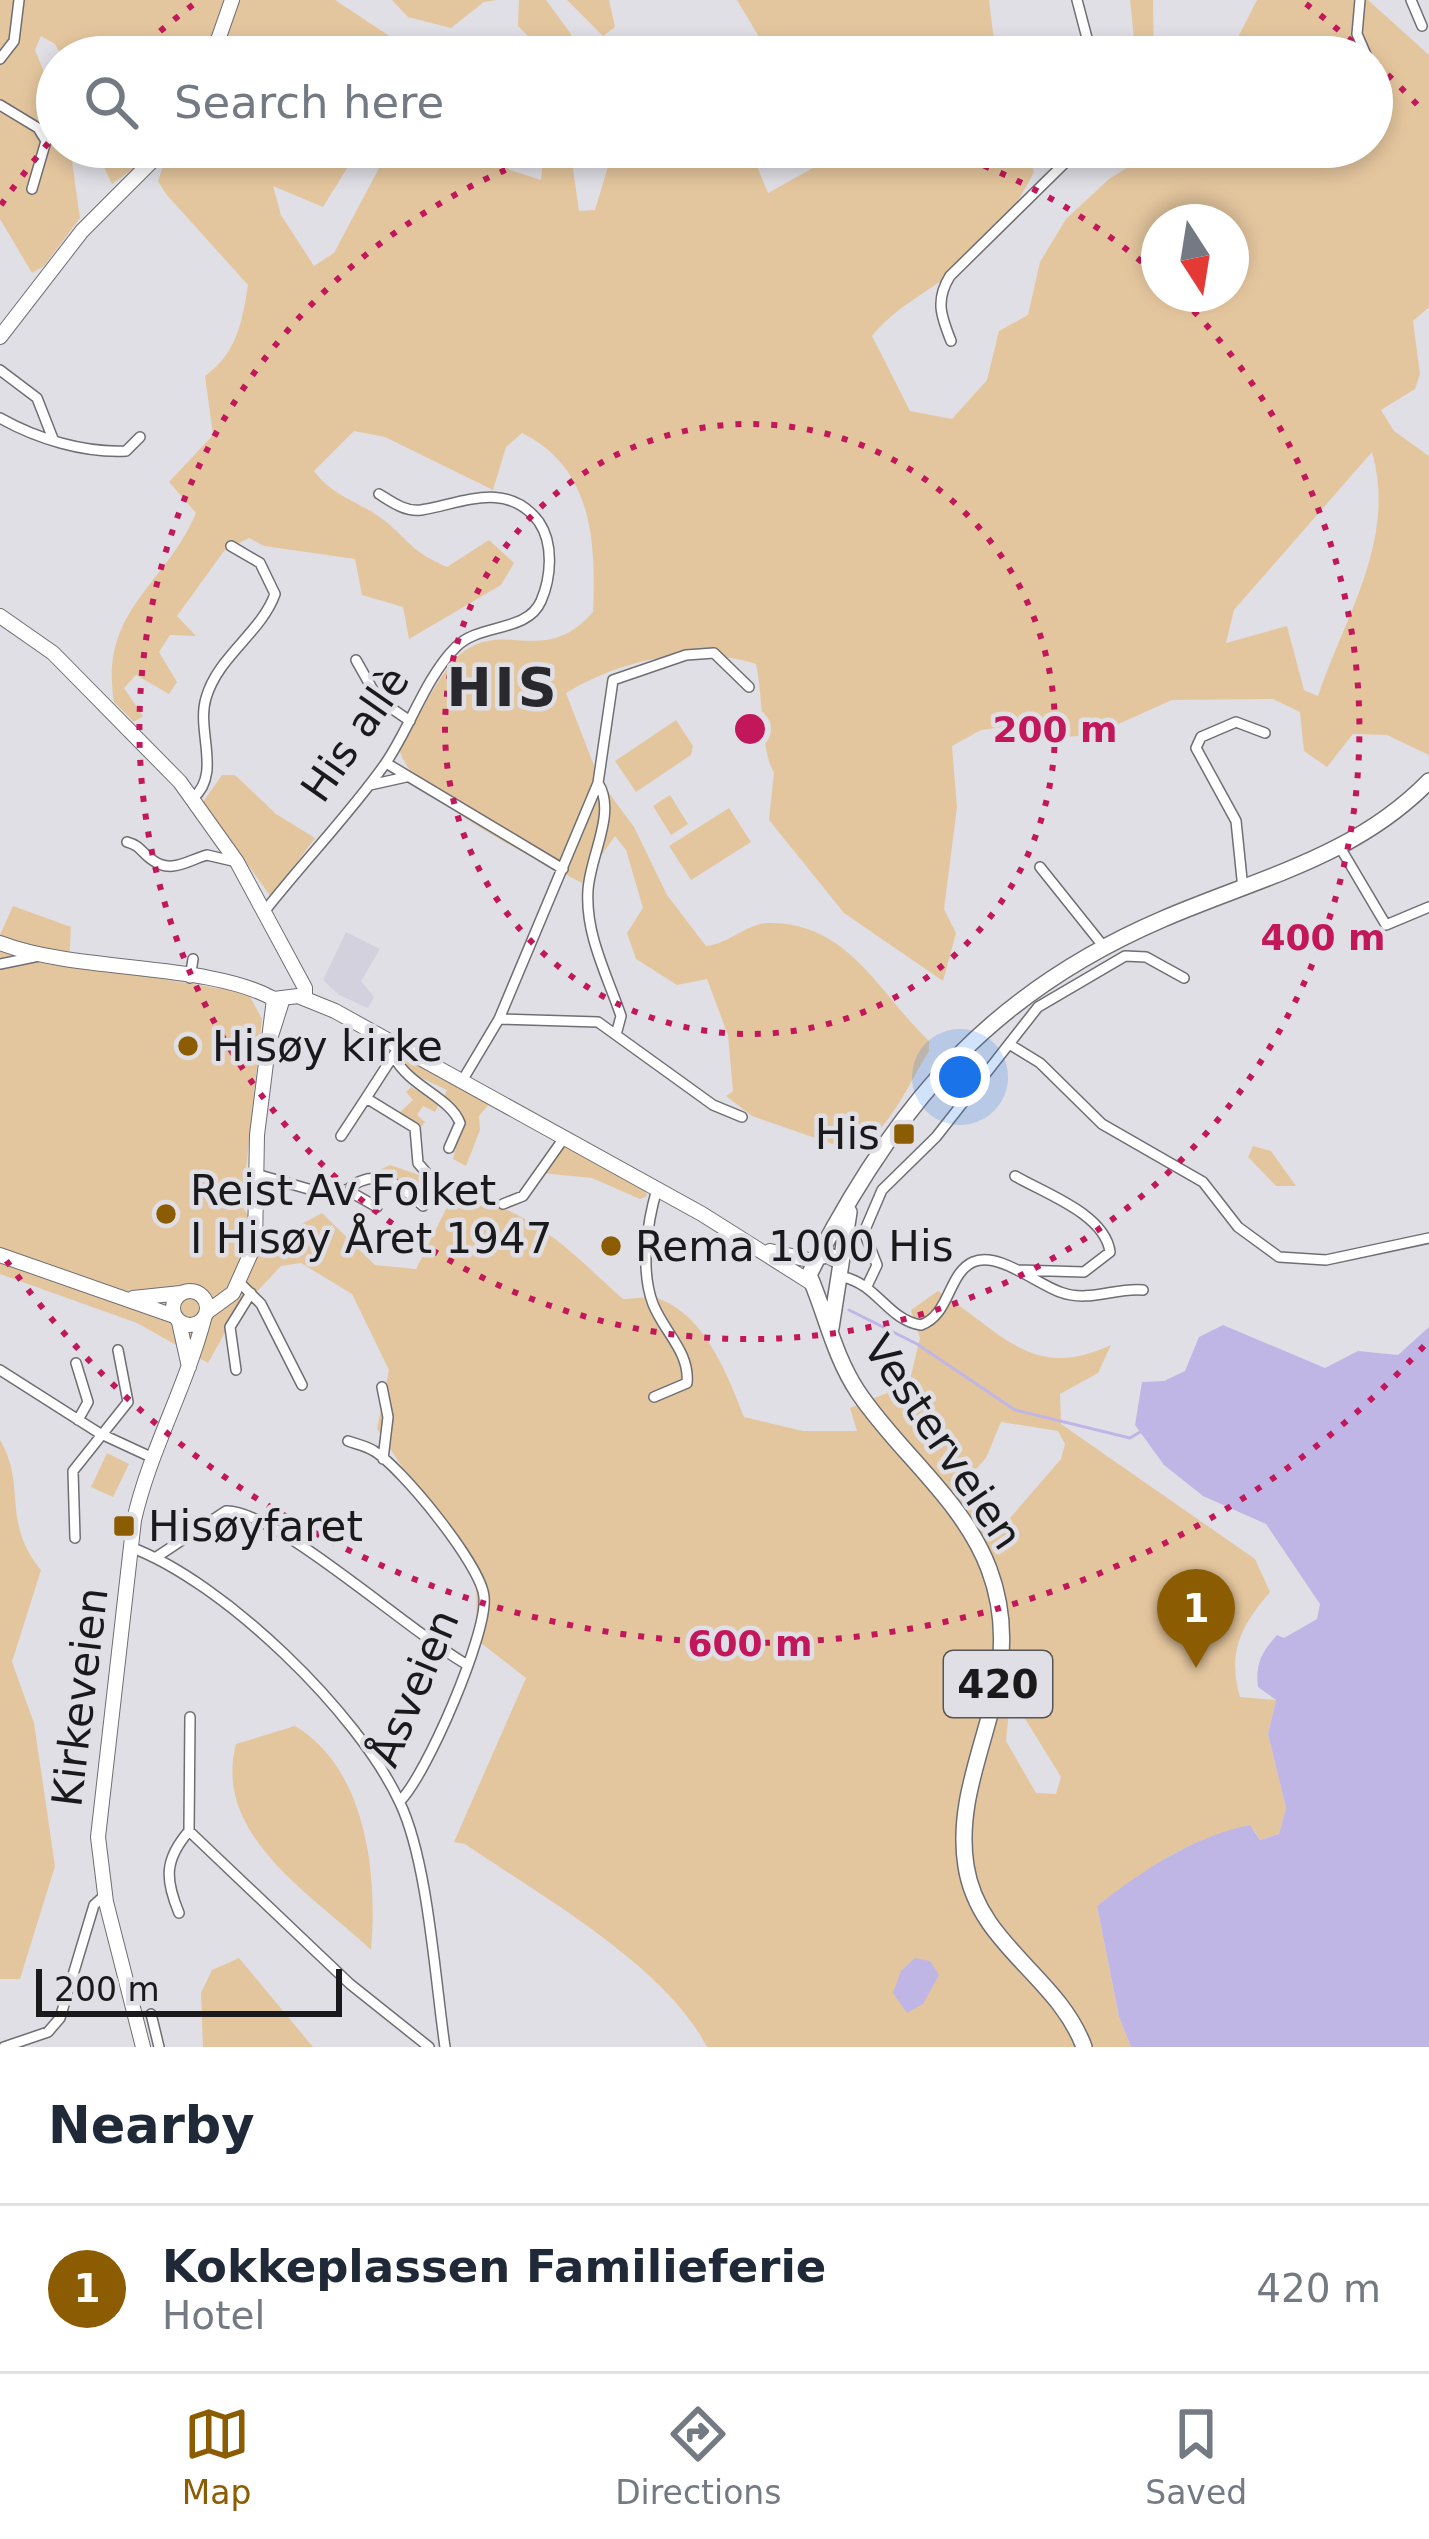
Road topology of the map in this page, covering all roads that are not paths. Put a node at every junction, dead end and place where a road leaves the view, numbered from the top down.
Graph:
1 (19, 0) edge
2 (232, 0) edge
3 (1076, 0) edge
4 (1360, 0) edge
5 (1411, 0) edge
6 (1422, 26) dead end
7 (219, 36) edge
8 (1086, 36) edge
9 (1358, 36) edge
10 (0, 59) edge
11 (0, 105) edge
12 (36, 127) edge
13 (38, 168) edge
14 (145, 168) edge
15 (1060, 168) edge
16 (32, 189) dead end
17 (0, 337) edge
18 (951, 341) dead end
19 (0, 370) edge
20 (0, 418) edge
21 (140, 437) dead end
22 (53, 440) junction
23 (380, 494) dead end
24 (231, 546) dead end
25 (0, 616) edge
26 (356, 660) dead end
27 (749, 687) dead end
28 (410, 721) junction
29 (1265, 733) dead end
30 (386, 763) junction
31 (406, 777) junction
32 (1429, 781) edge
33 (598, 783) junction
34 (368, 785) junction
35 (194, 798) junction
36 (128, 842) dead end
37 (1342, 849) junction
38 (237, 862) junction
39 (1040, 867) dead end
40 (563, 869) junction
41 (1244, 889) junction
42 (1429, 907) edge
43 (264, 912) junction
44 (0, 943) edge
45 (1105, 947) junction
46 (39, 956) junction
47 (193, 959) dead end
48 (0, 964) edge
49 (1184, 977) dead end
50 (190, 978) junction
51 (278, 998) junction
52 (304, 998) junction
53 (499, 1018) junction
54 (617, 1031) junction
55 (1009, 1045) junction
56 (396, 1052) junction
57 (462, 1081) junction
58 (366, 1098) junction
59 (742, 1117) dead end
60 (341, 1136) dead end
61 (564, 1138) junction
62 (448, 1148) dead end
63 (256, 1174) junction
64 (1015, 1175) dead end
65 (856, 1186) junction
66 (440, 1189) dead end
67 (657, 1189) junction
68 (347, 1190) junction
69 (502, 1204) dead end
70 (423, 1206) dead end
71 (377, 1207) dead end
72 (1429, 1238) edge
73 (754, 1245) junction
74 (0, 1255) edge
75 (815, 1259) junction
76 (1013, 1270) junction
77 (841, 1275) junction
78 (814, 1284) junction
79 (868, 1284) junction
80 (245, 1288) junction
81 (1143, 1290) dead end
82 (181, 1293) junction
83 (104, 1294) junction
84 (200, 1294) junction
85 (205, 1315) junction
86 (176, 1319) junction
87 (830, 1331) junction
88 (118, 1350) dead end
89 (76, 1363) dead end
90 (0, 1370) edge
91 (236, 1370) dead end
92 (190, 1372) junction
93 (302, 1385) dead end
94 (382, 1387) dead end
95 (654, 1397) dead end
96 (78, 1420) junction
97 (99, 1432) junction
98 (348, 1442) dead end
99 (153, 1458) junction
100 (383, 1459) junction
101 (75, 1538) dead end
102 (130, 1547) junction
103 (155, 1558) junction
104 (466, 1664) junction
105 (1001, 1665) junction
106 (1029, 1672) dead end
107 (190, 1717) dead end
108 (400, 1801) junction
109 (189, 1832) junction
110 (105, 1895) junction
111 (178, 1912) dead end
112 (151, 2014) dead end
113 (10, 2046) edge
114 (143, 2047) edge
115 (159, 2047) edge
116 (429, 2047) edge
117 (445, 2047) edge
118 (1084, 2047) edge

1 - 10 street
2 - 7 main road
3 - 8 street
4 - 9 street
5 - 6 street
11 - 12 street
13 - 16 street
14 - 17 main road
15 - 18 street
19 - 22 street
20 - 22 street
21 - 22 street
23 - 28 street, His allè
24 - 35 street
25 - 35 main road
26 - 28 street
27 - 33 street
28 - 30 street, His allè
29 - 41 street
30 - 31 street
30 - 34 street, His allè
31 - 34 street
31 - 40 street
32 - 37 main road, Vesterveien / 420
33 - 40 street
33 - 54 street
34 - 43 street, His allè
35 - 38 main road
36 - 38 street
37 - 41 main road, Vesterveien / 420
37 - 42 street
38 - 43 main road
39 - 45 street
40 - 53 street
41 - 45 main road, Vesterveien / 420
43 - 52 main road
44 - 46 main road
45 - 65 main road, Vesterveien / 420
46 - 48 street
46 - 50 main road
47 - 50 street
49 - 55 street
50 - 51 main road
51 - 52 main road
51 - 63 main road
52 - 56 main road
53 - 54 street
53 - 57 street
54 - 59 street
55 - 72 street
55 - 79 street
56 - 57 main road
56 - 58 street
56 - 62 street
57 - 61 main road
58 - 60 street
58 - 66 street
61 - 67 main road
61 - 69 street
63 - 68 street
63 - 80 main road
64 - 76 street
65 - 75 main road, Vesterveien / 420
65 - 77 main road, Vesterveien / 420
67 - 73 main road
67 - 95 street
68 - 70 street
68 - 71 street
73 - 75 main road
73 - 78 main road
74 - 83 main road
75 - 77 main road
75 - 78 main road, 420
76 - 79 street
76 - 81 street
77 - 78 main road
77 - 79 street
77 - 87 main road, Vesterveien / 420
78 - 87 main road, Vesterveien / 420
80 - 84 main road
80 - 85 main road
80 - 91 street
80 - 93 street
82 - 83 main road
82 - 84 main road
82 - 86 main road
83 - 86 main road
84 - 85 main road
85 - 86 main road
85 - 92 main road, Kirkeveien
86 - 92 main road
87 - 105 main road, Vesterveien / 420
88 - 97 street
89 - 96 street
90 - 96 street
92 - 99 main road, Kirkeveien
94 - 100 street
96 - 97 street
97 - 99 street
97 - 101 street
98 - 100 street, Åsveien
99 - 102 main road, Kirkeveien
100 - 104 street, Åsveien
102 - 103 street
102 - 110 main road, Kirkeveien
103 - 104 street
103 - 108 street
104 - 108 street, Åsveien
105 - 106 street
105 - 118 main road, Vesterveien / 420
107 - 109 street
108 - 117 street
109 - 111 street
109 - 116 street
110 - 113 street, Kirkeveien
110 - 114 main road, Kirkeveien
112 - 115 street

